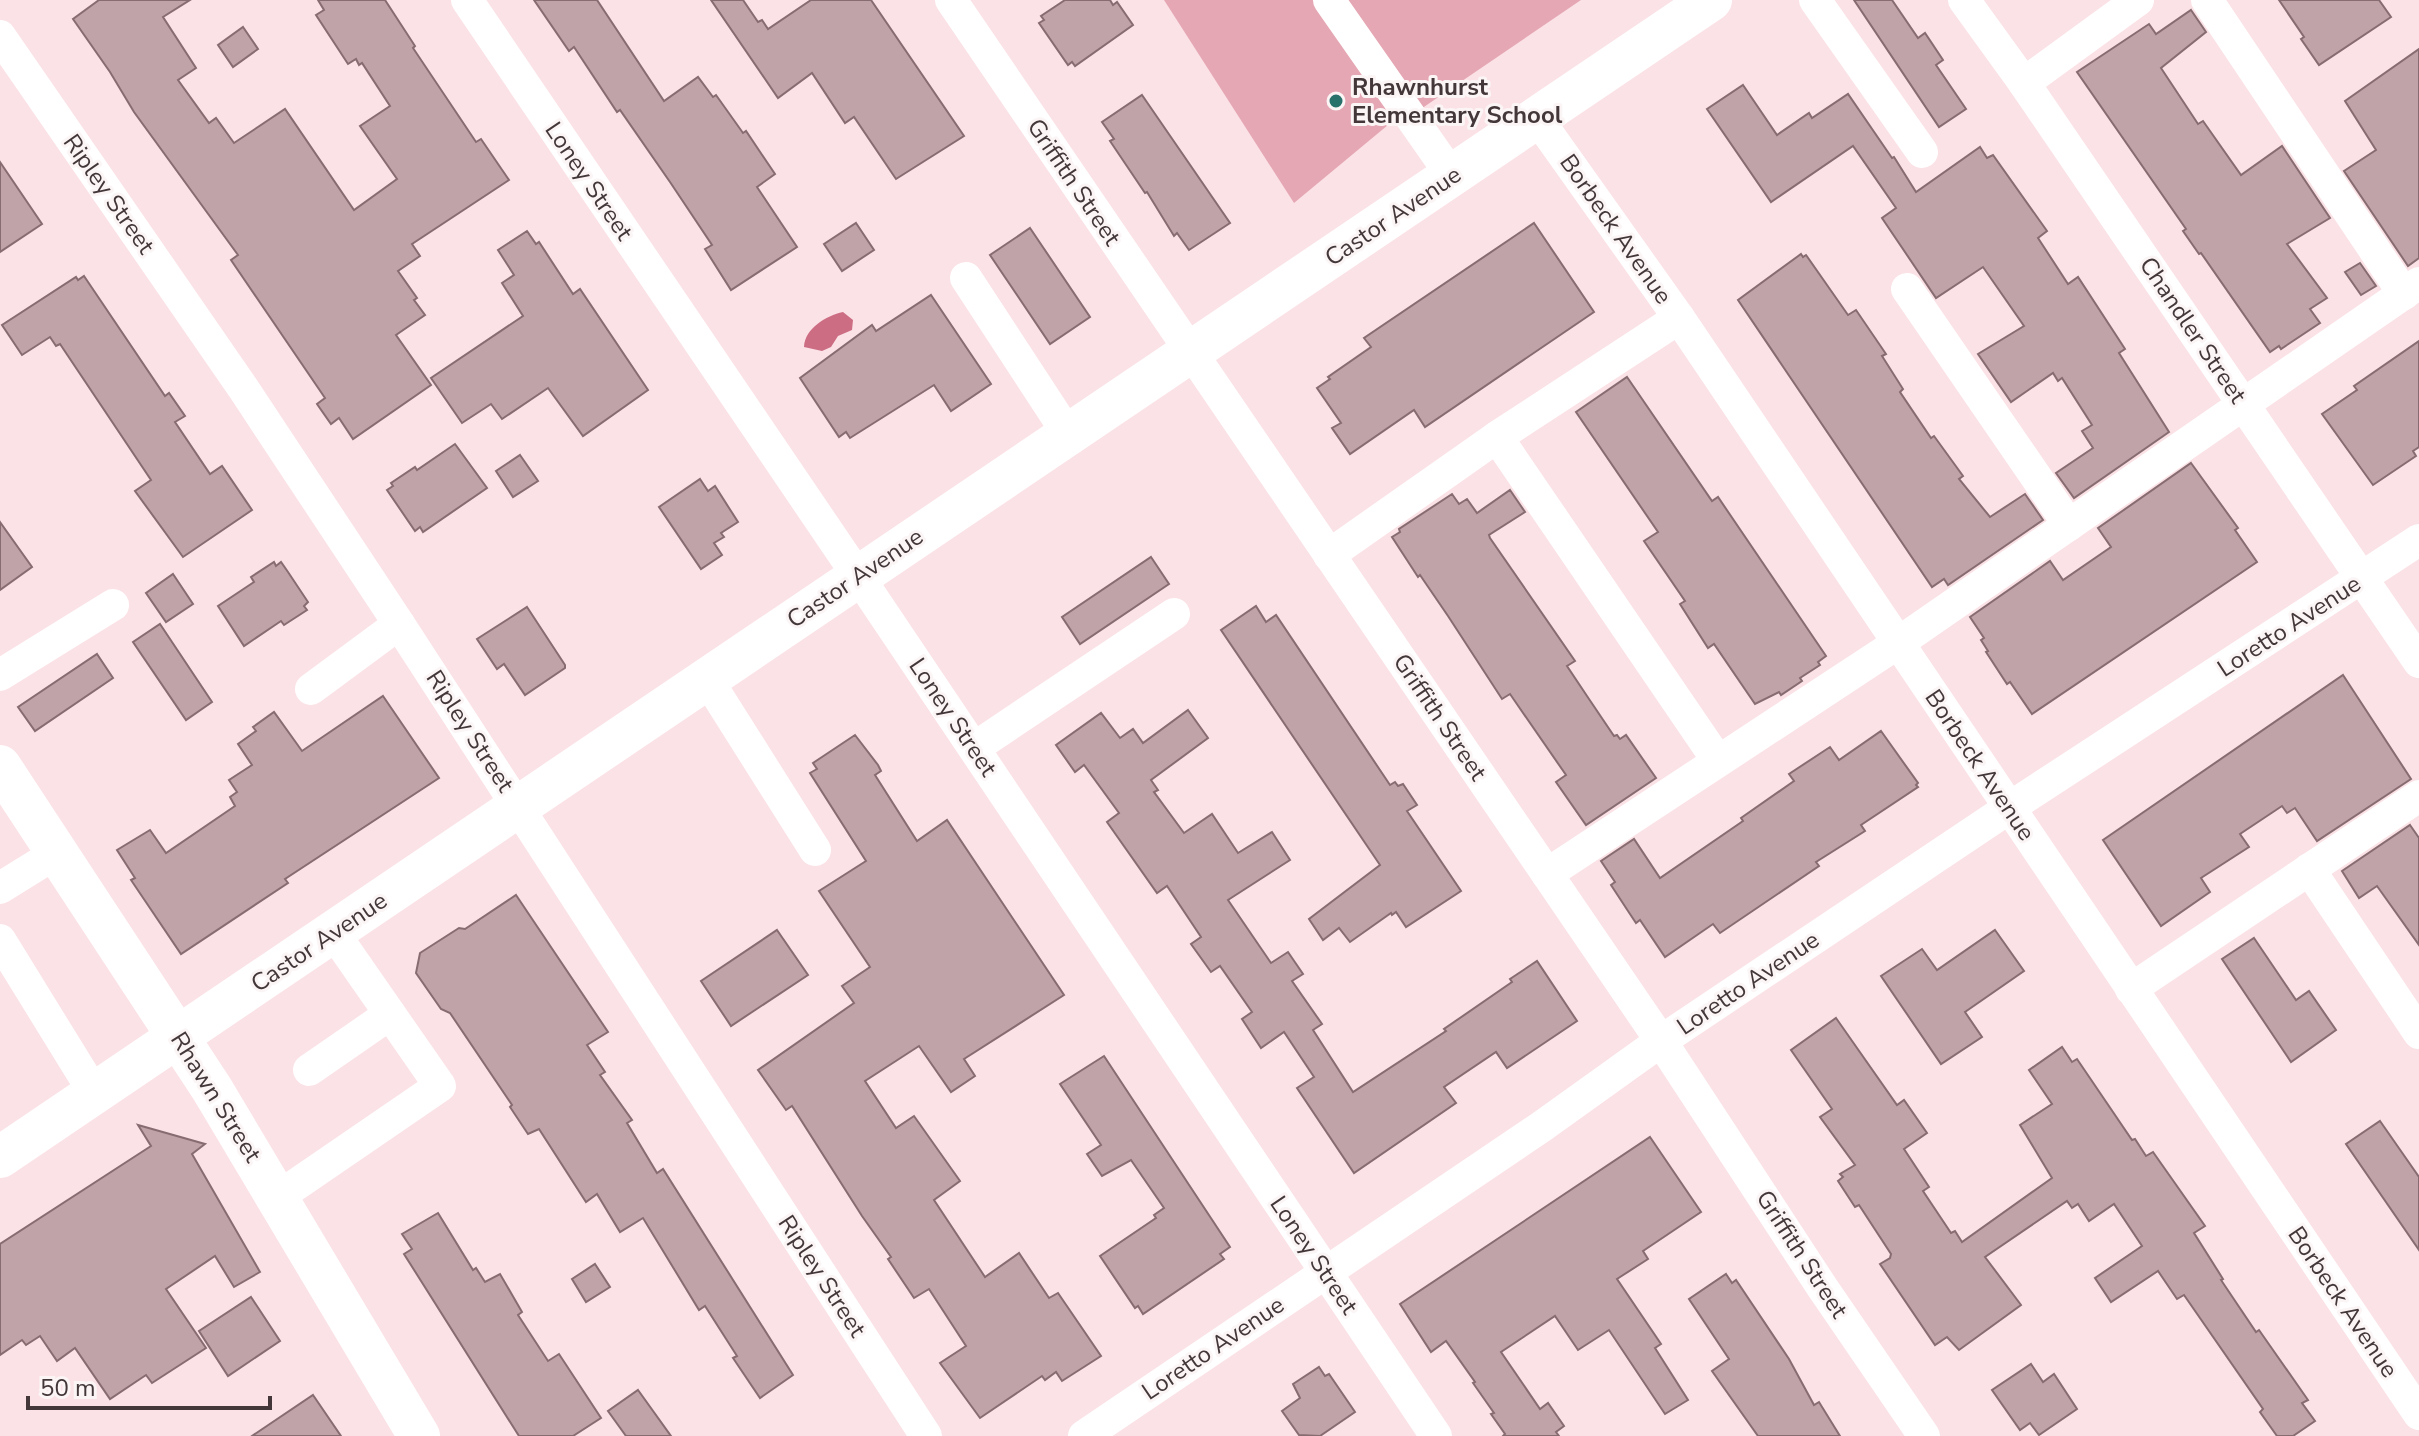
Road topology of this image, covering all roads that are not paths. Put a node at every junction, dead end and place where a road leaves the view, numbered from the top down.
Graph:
1 (467, 0) edge
2 (951, 0) edge
3 (1329, 0) edge
4 (1711, 0) edge
5 (1815, 0) edge
6 (1964, 0) edge
7 (2138, 0) edge
8 (2207, 0) edge
9 (0, 36) edge
10 (2024, 83) junction
11 (1537, 118) junction
12 (1922, 152) dead end
13 (1452, 176) junction
14 (966, 278) dead end
15 (2412, 288) edge
16 (1907, 289) dead end
17 (1679, 318) junction
18 (1190, 353) junction
19 (2244, 404) junction
20 (1068, 434) junction
21 (1497, 437) junction
22 (2069, 525) junction
23 (2419, 540) edge
24 (1329, 555) junction
25 (858, 576) junction
26 (2363, 578) junction
27 (113, 605) dead end
28 (1174, 614) dead end
29 (399, 624) junction
30 (1898, 643) junction
31 (2419, 662) edge
32 (0, 675) edge
33 (707, 679) junction
34 (311, 689) dead end
35 (974, 748) junction
36 (1718, 761) junction
37 (0, 766) edge
38 (2419, 796) edge
39 (520, 807) junction
40 (2009, 808) junction
41 (815, 850) dead end
42 (58, 852) junction
43 (2309, 869) junction
44 (1547, 874) junction
45 (0, 888) edge
46 (333, 932) junction
47 (0, 940) edge
48 (2131, 989) junction
49 (390, 1014) junction
50 (2419, 1033) edge
51 (179, 1036) junction
52 (1661, 1041) junction
53 (309, 1070) dead end
54 (95, 1094) junction
55 (0, 1157) edge
56 (278, 1197) junction
57 (1324, 1272) junction
58 (2419, 1414) edge
59 (419, 1436) edge
60 (926, 1436) edge
61 (1084, 1436) edge
62 (1436, 1436) edge
63 (1924, 1436) edge

1 - 25 street, Loney Street
2 - 18 street, Griffith Street
3 - 13 street
4 - 11 main road, Castor Avenue
5 - 12 street
6 - 10 street, Chandler Street
7 - 10 street
8 - 15 street
9 - 29 street, Ripley Street
10 - 19 street, Chandler Street
11 - 13 main road, Castor Avenue
11 - 17 street, Borbeck Avenue
13 - 18 main road, Castor Avenue
14 - 20 street
15 - 19 street
16 - 22 street
17 - 21 street
17 - 30 street, Borbeck Avenue
18 - 20 main road, Castor Avenue
18 - 24 street, Griffith Street
19 - 22 street
19 - 26 street, Chandler Street
20 - 25 main road, Castor Avenue
21 - 24 street
21 - 36 street
22 - 30 street
23 - 26 street, Loretto Avenue
24 - 44 street, Griffith Street
25 - 33 main road, Castor Avenue
25 - 35 street, Loney Street
26 - 31 street, Chandler Street
26 - 40 street, Loretto Avenue
27 - 32 street
28 - 35 street
29 - 34 street
29 - 39 street, Ripley Street
30 - 36 street
30 - 40 street, Borbeck Avenue
33 - 39 main road, Castor Avenue
33 - 41 street
35 - 57 street, Loney Street
36 - 44 street
37 - 42 main road, Rhawn Street
38 - 43 street
39 - 46 main road, Castor Avenue
39 - 60 street, Ripley Street
40 - 48 street, Borbeck Avenue
40 - 52 street, Loretto Avenue
42 - 45 street
42 - 51 main road, Rhawn Street
43 - 48 street
43 - 50 street
44 - 52 street, Griffith Street
46 - 49 street
46 - 51 main road, Castor Avenue
47 - 54 street
48 - 58 street, Borbeck Avenue
49 - 53 street
49 - 56 street
51 - 54 main road, Castor Avenue
51 - 56 main road, Rhawn Street
52 - 57 street, Loretto Avenue
52 - 63 street, Griffith Street
54 - 55 main road, Castor Avenue
56 - 59 main road, Rhawn Street
57 - 61 street, Loretto Avenue
57 - 62 street, Loney Street

